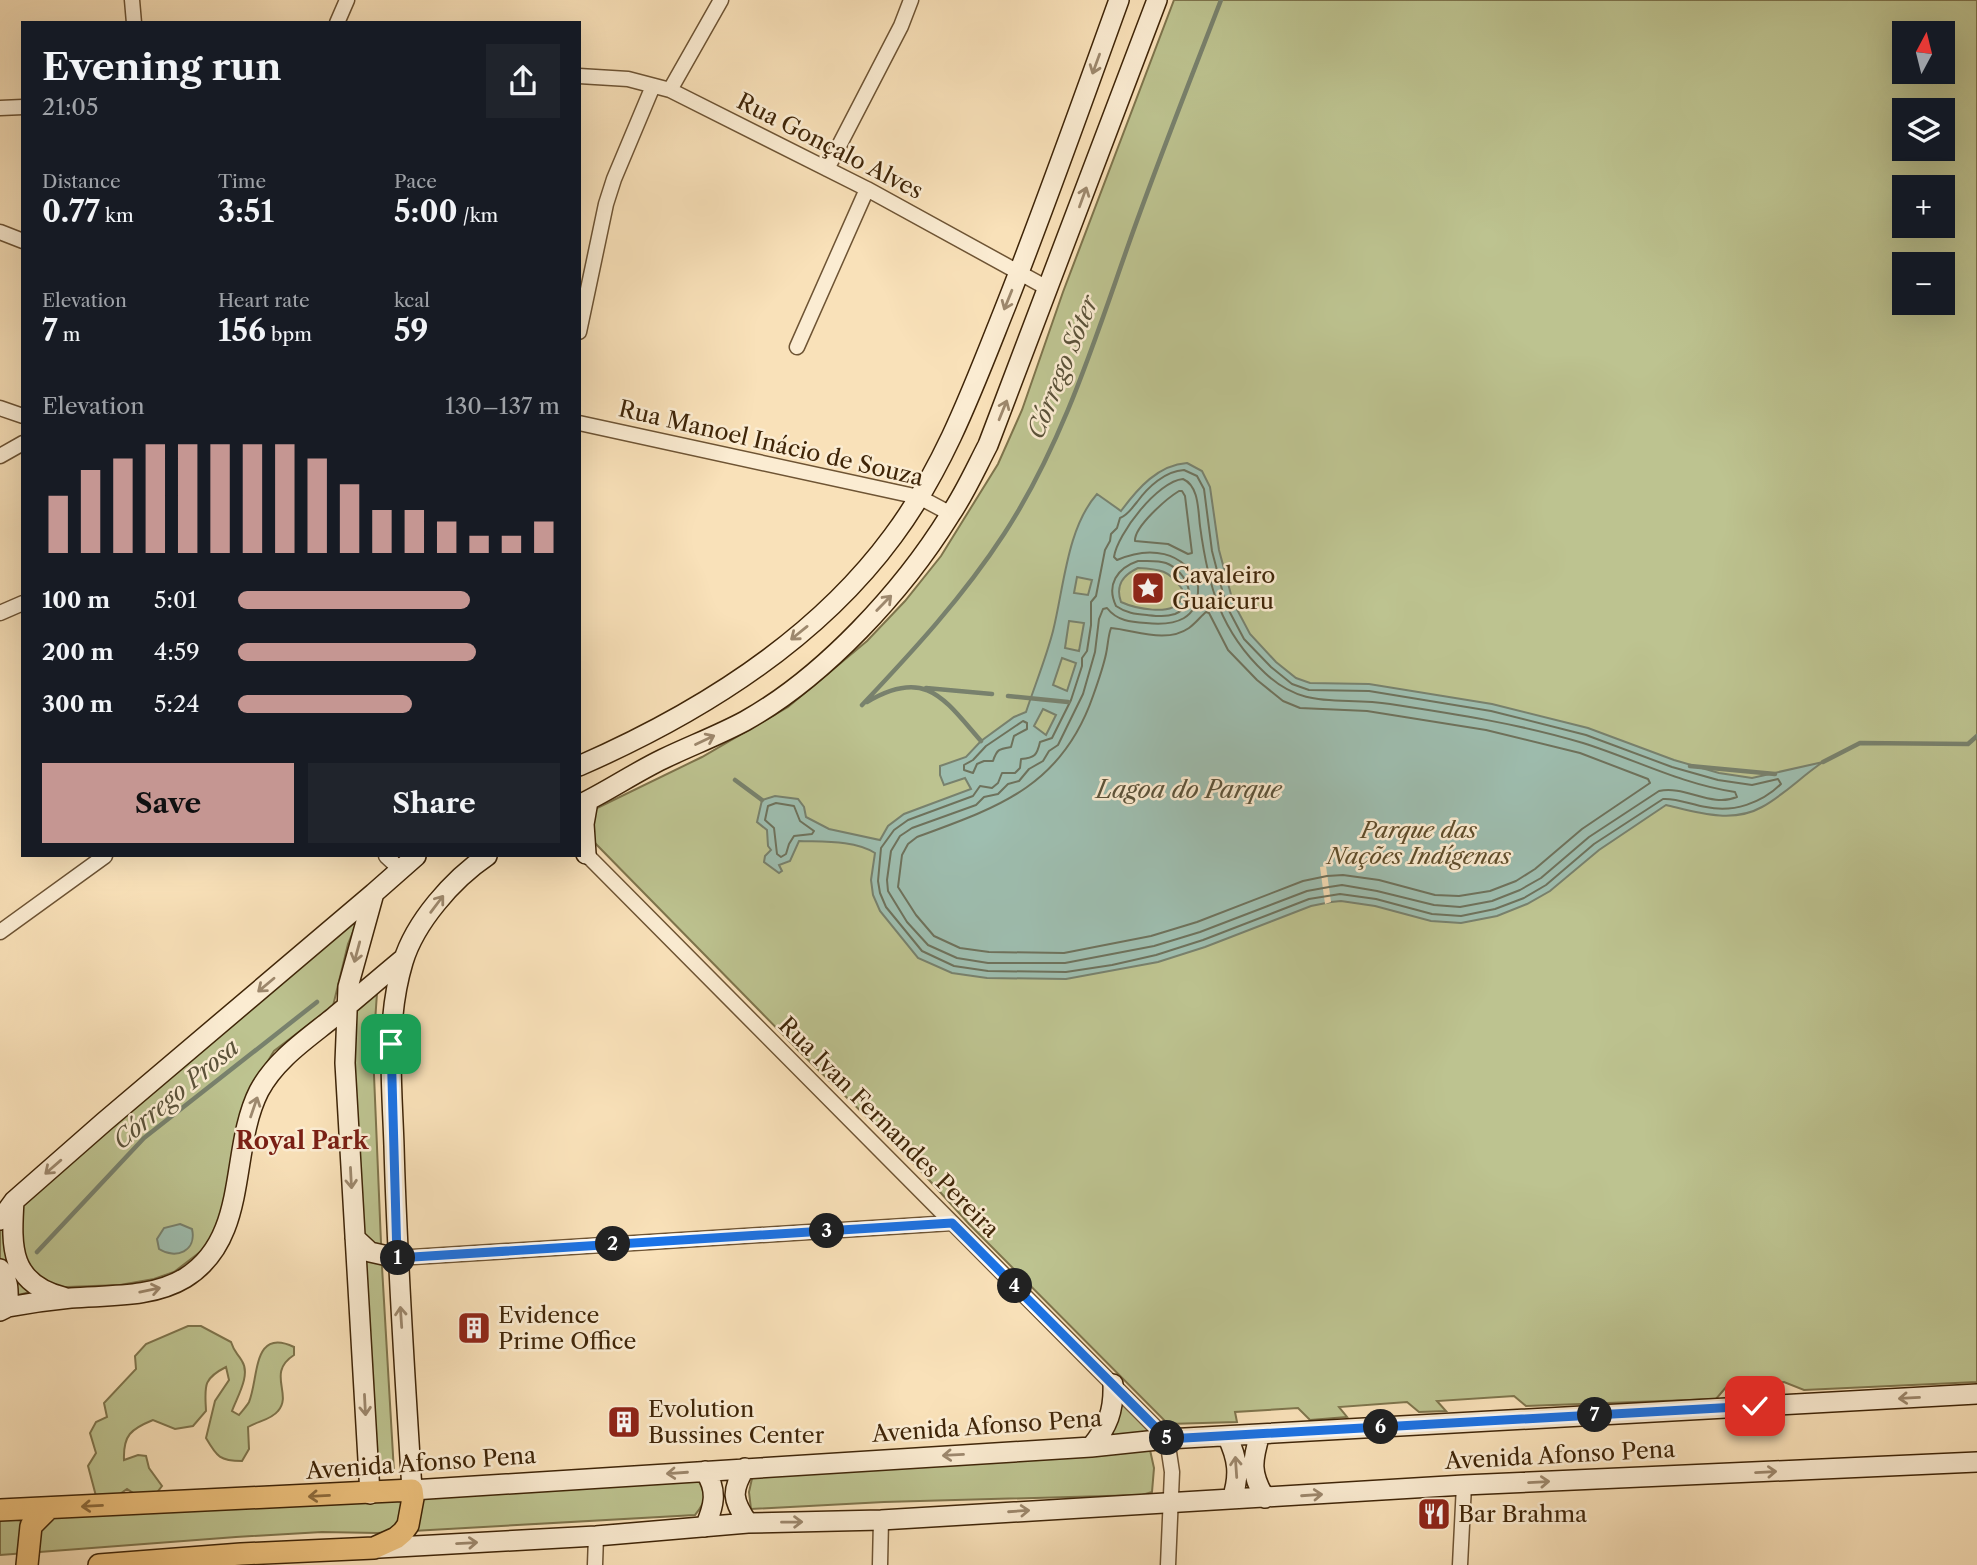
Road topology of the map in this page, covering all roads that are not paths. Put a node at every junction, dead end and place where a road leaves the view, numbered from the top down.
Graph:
1 (132, 0) edge
2 (347, 0) edge
3 (721, 0) edge
4 (911, 0) edge
5 (1119, 0) edge
6 (1157, 0) edge
7 (134, 21) edge
8 (338, 21) edge
9 (581, 76) edge
10 (653, 86) junction
11 (670, 90) junction
12 (21, 107) edge
13 (0, 108) edge
14 (827, 169) junction
15 (867, 189) junction
16 (0, 232) edge
17 (21, 240) edge
18 (1019, 272) junction
19 (1049, 289) junction
20 (581, 323) edge
21 (797, 347) dead end
22 (0, 408) edge
23 (21, 415) edge
24 (581, 423) edge
25 (21, 444) edge
26 (0, 456) edge
27 (919, 498) junction
28 (951, 514) junction
29 (21, 604) edge
30 (0, 612) edge
31 (678, 717) junction
32 (601, 756) junction
33 (660, 760) junction
34 (581, 765) edge
35 (581, 770) edge
36 (584, 803) edge
37 (583, 850) edge
38 (104, 857) edge
39 (413, 857) edge
40 (486, 857) edge
41 (393, 863) edge
42 (374, 893) junction
43 (0, 932) edge
44 (403, 959) junction
45 (346, 1007) junction
46 (14, 1201) junction
47 (0, 1220) edge
48 (952, 1223) junction
49 (355, 1238) junction
50 (397, 1258) junction
51 (0, 1269) edge
52 (69, 1298) junction
53 (4, 1309) edge
54 (1113, 1384) junction
55 (1977, 1394) edge
56 (1260, 1434) junction
57 (1227, 1436) junction
58 (1167, 1439) junction
59 (1091, 1447) junction
60 (1977, 1462) edge
61 (745, 1468) junction
62 (705, 1471) junction
63 (1464, 1485) junction
64 (412, 1490) junction
65 (370, 1494) junction
66 (1265, 1498) junction
67 (1232, 1499) junction
68 (1171, 1502) junction
69 (49, 1508) junction
70 (0, 1510) edge
71 (881, 1520) junction
72 (748, 1523) junction
73 (705, 1527) junction
74 (596, 1536) junction
75 (374, 1548) junction
76 (318, 1557) edge
77 (27, 1565) edge
78 (99, 1565) edge
79 (595, 1565) edge
80 (880, 1565) edge
81 (1168, 1565) edge
82 (1460, 1565) edge

1 - 7 street
2 - 8 street
3 - 11 street
4 - 14 street
5 -> 18 main road
19 -> 6 main road
9 - 10 street, Rua Gonçalo Alves
10 - 11 street, Rua Gonçalo Alves
10 - 20 street
11 - 14 street, Rua Gonçalo Alves
12 - 13 street
14 - 15 street, Rua Gonçalo Alves
15 - 18 street, Rua Gonçalo Alves
15 - 21 street
16 - 17 street
18 - 19 street, Rua Gonçalo Alves
18 -> 27 main road
28 -> 19 main road
22 - 23 street
24 - 27 street, Rua Manoel Inácio de Souza
25 - 26 street
27 - 28 street, Rua Manoel Inácio de Souza
27 -> 31 main road
33 -> 28 main road
29 - 30 street
31 - 32 main road
31 - 33 main road
32 - 34 main road
32 - 35 main road
33 - 36 main road
36 - 37 main road
37 - 48 street, Rua Ivan Fernandes Pereira
38 - 43 street
39 - 41 main road
44 -> 40 main road
41 - 42 main road
42 -> 45 main road
42 -> 46 main road
44 - 45 main road
44 - 50 main road
45 -> 49 main road
52 -> 45 main road
46 - 47 main road
46 - 52 main road
48 - 50 street
48 - 54 street, Rua Ivan Fernandes Pereira
49 - 50 main road
49 -> 65 main road
64 -> 50 main road
51 - 53 main road
52 - 53 main road
54 - 58 street, Rua Ivan Fernandes Pereira
54 - 59 main road
55 -> 56 main road, Avenida Afonso Pena
56 - 57 main road, Avenida Afonso Pena
56 - 66 main road
57 - 58 main road, Avenida Afonso Pena
67 -> 57 main road
58 - 59 main road, Avenida Afonso Pena
58 - 68 street
59 -> 61 main road, Avenida Afonso Pena
63 -> 60 main road, Avenida Afonso Pena
61 - 62 main road, Avenida Afonso Pena
61 - 72 main road
62 -> 64 main road, Avenida Afonso Pena
62 - 73 main road
66 -> 63 main road, Avenida Afonso Pena
63 - 82 street
64 - 65 main road, Avenida Afonso Pena
64 - 75 main road
65 -> 69 main road, Avenida Afonso Pena
66 - 67 main road, Avenida Afonso Pena
67 - 68 main road, Avenida Afonso Pena
71 -> 68 main road, Avenida Afonso Pena
68 - 81 street
69 - 70 main road, Avenida Afonso Pena
69 - 77 main road
72 -> 71 main road, Avenida Afonso Pena
71 - 80 street
72 - 73 main road, Avenida Afonso Pena
73 - 74 main road, Avenida Afonso Pena
75 -> 74 main road, Avenida Afonso Pena
74 - 79 street
75 - 76 main road, Avenida Afonso Pena
76 - 78 main road, Avenida Afonso Pena

